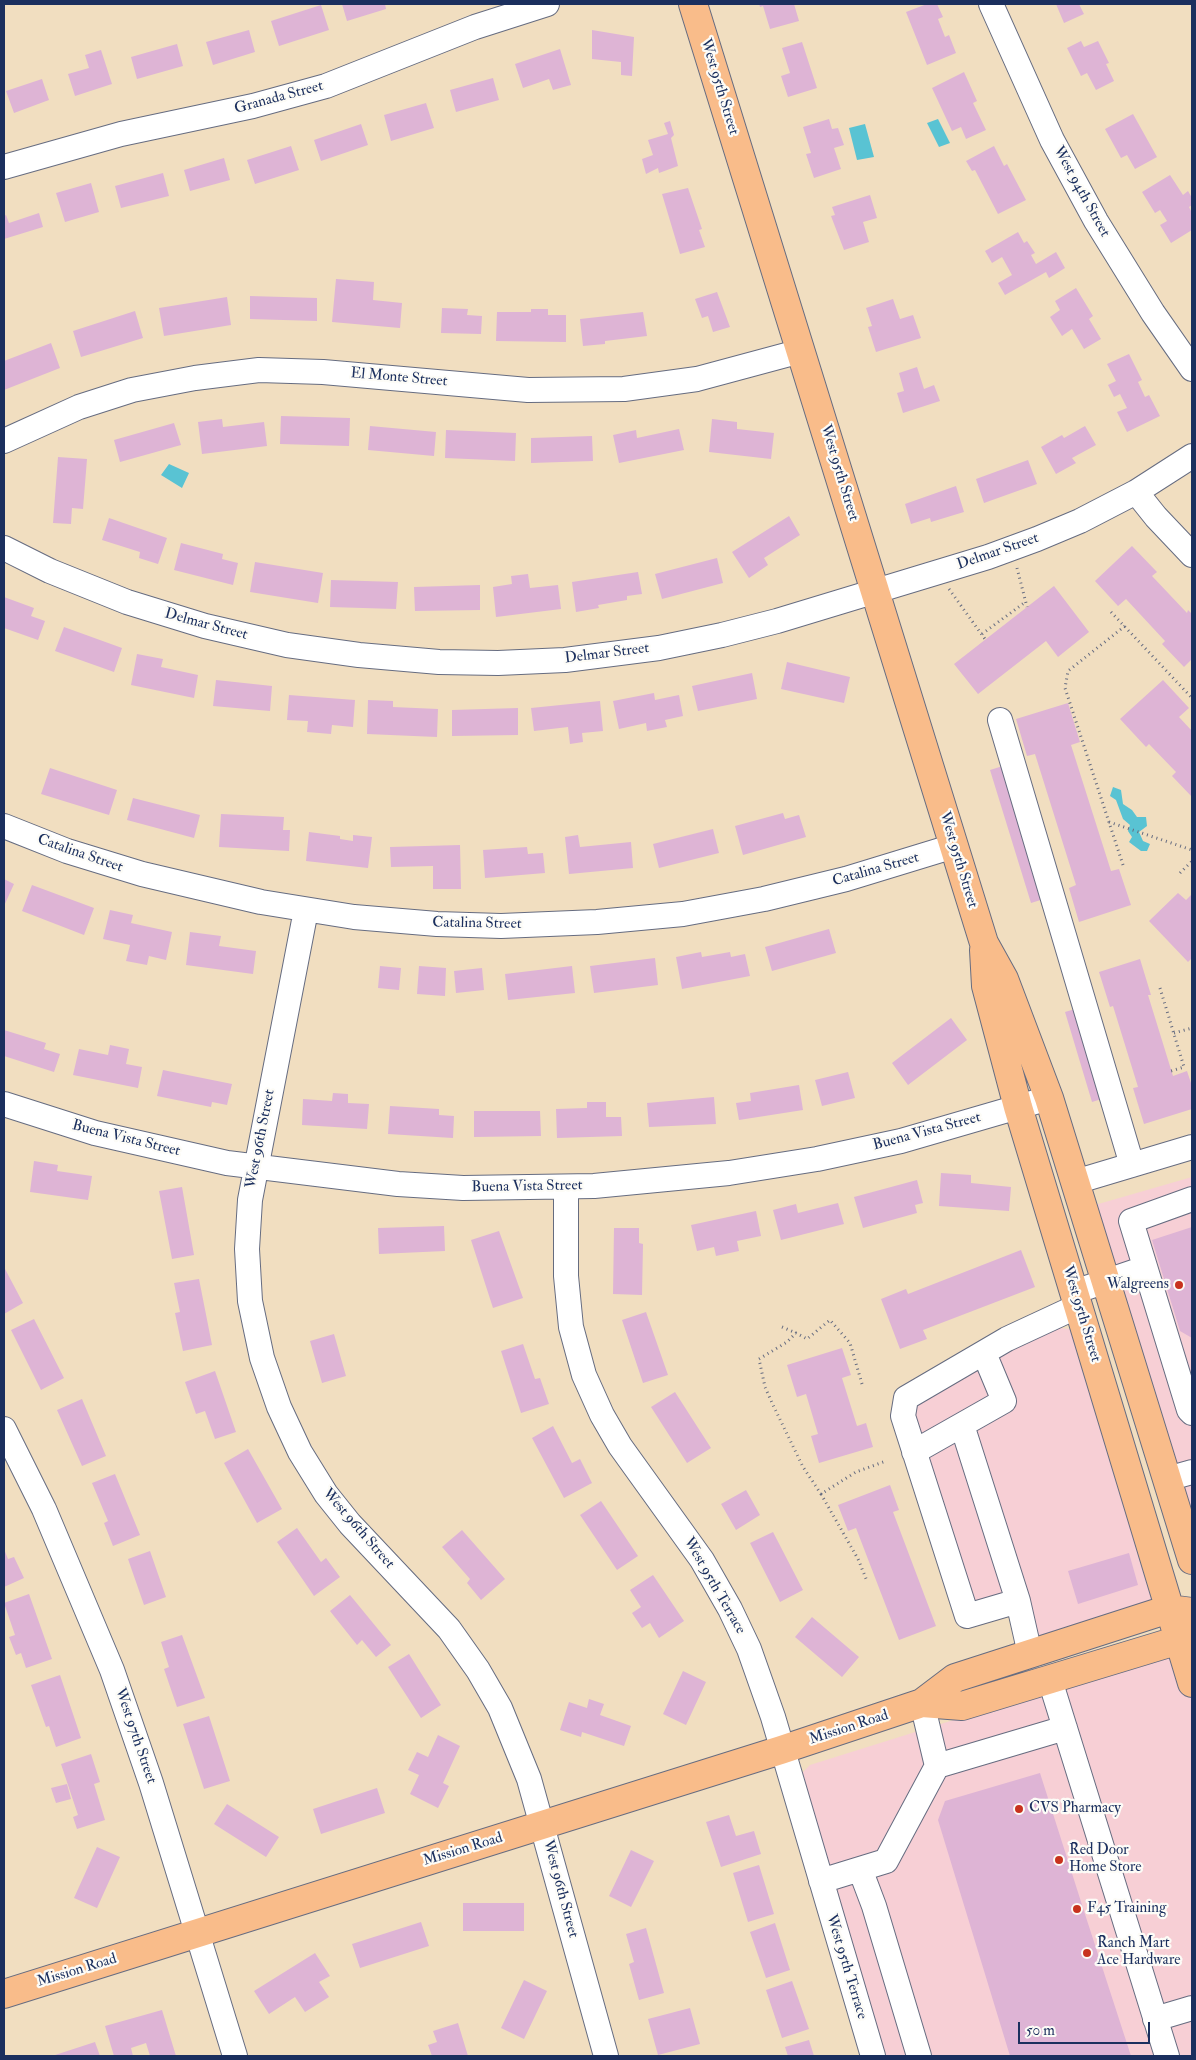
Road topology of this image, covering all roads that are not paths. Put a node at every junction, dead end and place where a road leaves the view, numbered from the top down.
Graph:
1 (547, 4) edge
2 (693, 4) edge
3 (991, 4) edge
4 (4, 167) edge
5 (801, 351) junction
6 (1192, 368) edge
7 (4, 441) edge
8 (1192, 456) edge
9 (1136, 492) junction
10 (4, 548) edge
11 (1192, 555) edge
12 (876, 590) junction
13 (1000, 720) dead end
14 (4, 826) edge
15 (954, 846) junction
16 (306, 910) junction
17 (984, 943) junction
18 (1049, 1098) junction
19 (4, 1104) edge
20 (1018, 1107) junction
21 (1192, 1147) edge
22 (1132, 1165) junction
23 (255, 1167) junction
24 (1075, 1182) junction
25 (566, 1187) junction
26 (1192, 1199) edge
27 (1145, 1268) junction
28 (1106, 1281) junction
29 (1076, 1299) junction
30 (984, 1353) junction
31 (1192, 1413) edge
32 (962, 1425) junction
33 (4, 1428) edge
34 (914, 1452) junction
35 (1180, 1476) edge
36 (1192, 1560) edge
37 (1018, 1601) junction
38 (1181, 1611) edge
39 (1186, 1634) edge
40 (1030, 1654) junction
41 (1050, 1680) junction
42 (1192, 1683) edge
43 (922, 1704) junction
44 (1065, 1728) junction
45 (781, 1750) junction
46 (937, 1766) junction
47 (543, 1825) junction
48 (860, 1869) junction
49 (821, 1881) junction
50 (197, 1934) junction
51 (4, 1994) edge
52 (1192, 2008) edge
53 (1155, 2019) junction
54 (235, 2056) edge
55 (606, 2056) edge
56 (873, 2056) edge
57 (920, 2056) edge
58 (1166, 2056) edge

1 - 4 street, Granada Street
2 - 5 main road, West 95th Street
3 - 6 street, West 94th Street
5 - 7 street, El Monte Street
5 - 12 main road, West 95th Street
8 - 9 street, Delmar Street
9 - 11 street
9 - 12 street, Delmar Street
10 - 12 street, Delmar Street
12 - 15 main road, West 95th Street
13 - 22 street
14 - 16 street, Catalina Street
15 - 16 street, Catalina Street
15 - 17 main road, West 95th Street
16 - 23 street, West 96th Street
17 - 18 main road, West 95th Street
17 - 20 main road, West 95th Street
18 - 20 street, Buena Vista Street
18 - 24 main road, West 95th Street
19 - 23 street, Buena Vista Street
20 - 25 street, Buena Vista Street
20 - 29 main road, West 95th Street
21 - 22 street
22 - 24 street
23 - 25 street, Buena Vista Street
23 - 47 street, West 96th Street
24 - 28 main road, West 95th Street
25 - 45 street, West 95th Terrace
26 - 27 street
27 - 28 street
27 - 31 street
28 - 29 street
28 - 35 main road, West 95th Street
29 - 30 street
29 - 38 main road, West 95th Street
30 - 32 street
30 - 34 street
32 - 34 street
32 - 37 street
33 - 50 street, West 97th Street
34 - 37 street
35 - 36 main road, West 95th Street
37 - 40 street
38 - 39 main road, West 95th Street
38 - 40 main road, Mission Road
39 - 41 main road, Mission Road
39 - 42 main road, West 95th Street
40 - 43 main road, Mission Road
41 - 43 main road, Mission Road
41 - 44 street
43 - 45 main road, Mission Road
43 - 46 street
44 - 46 street
44 - 53 street
45 - 47 main road, Mission Road
45 - 49 street, West 95th Terrace
46 - 48 street
47 - 50 main road, Mission Road
47 - 55 street, West 96th Street
48 - 49 street
48 - 57 street
49 - 56 street, West 95th Terrace
50 - 51 main road, Mission Road
50 - 54 street, West 97th Street
52 - 53 street
53 - 58 street

